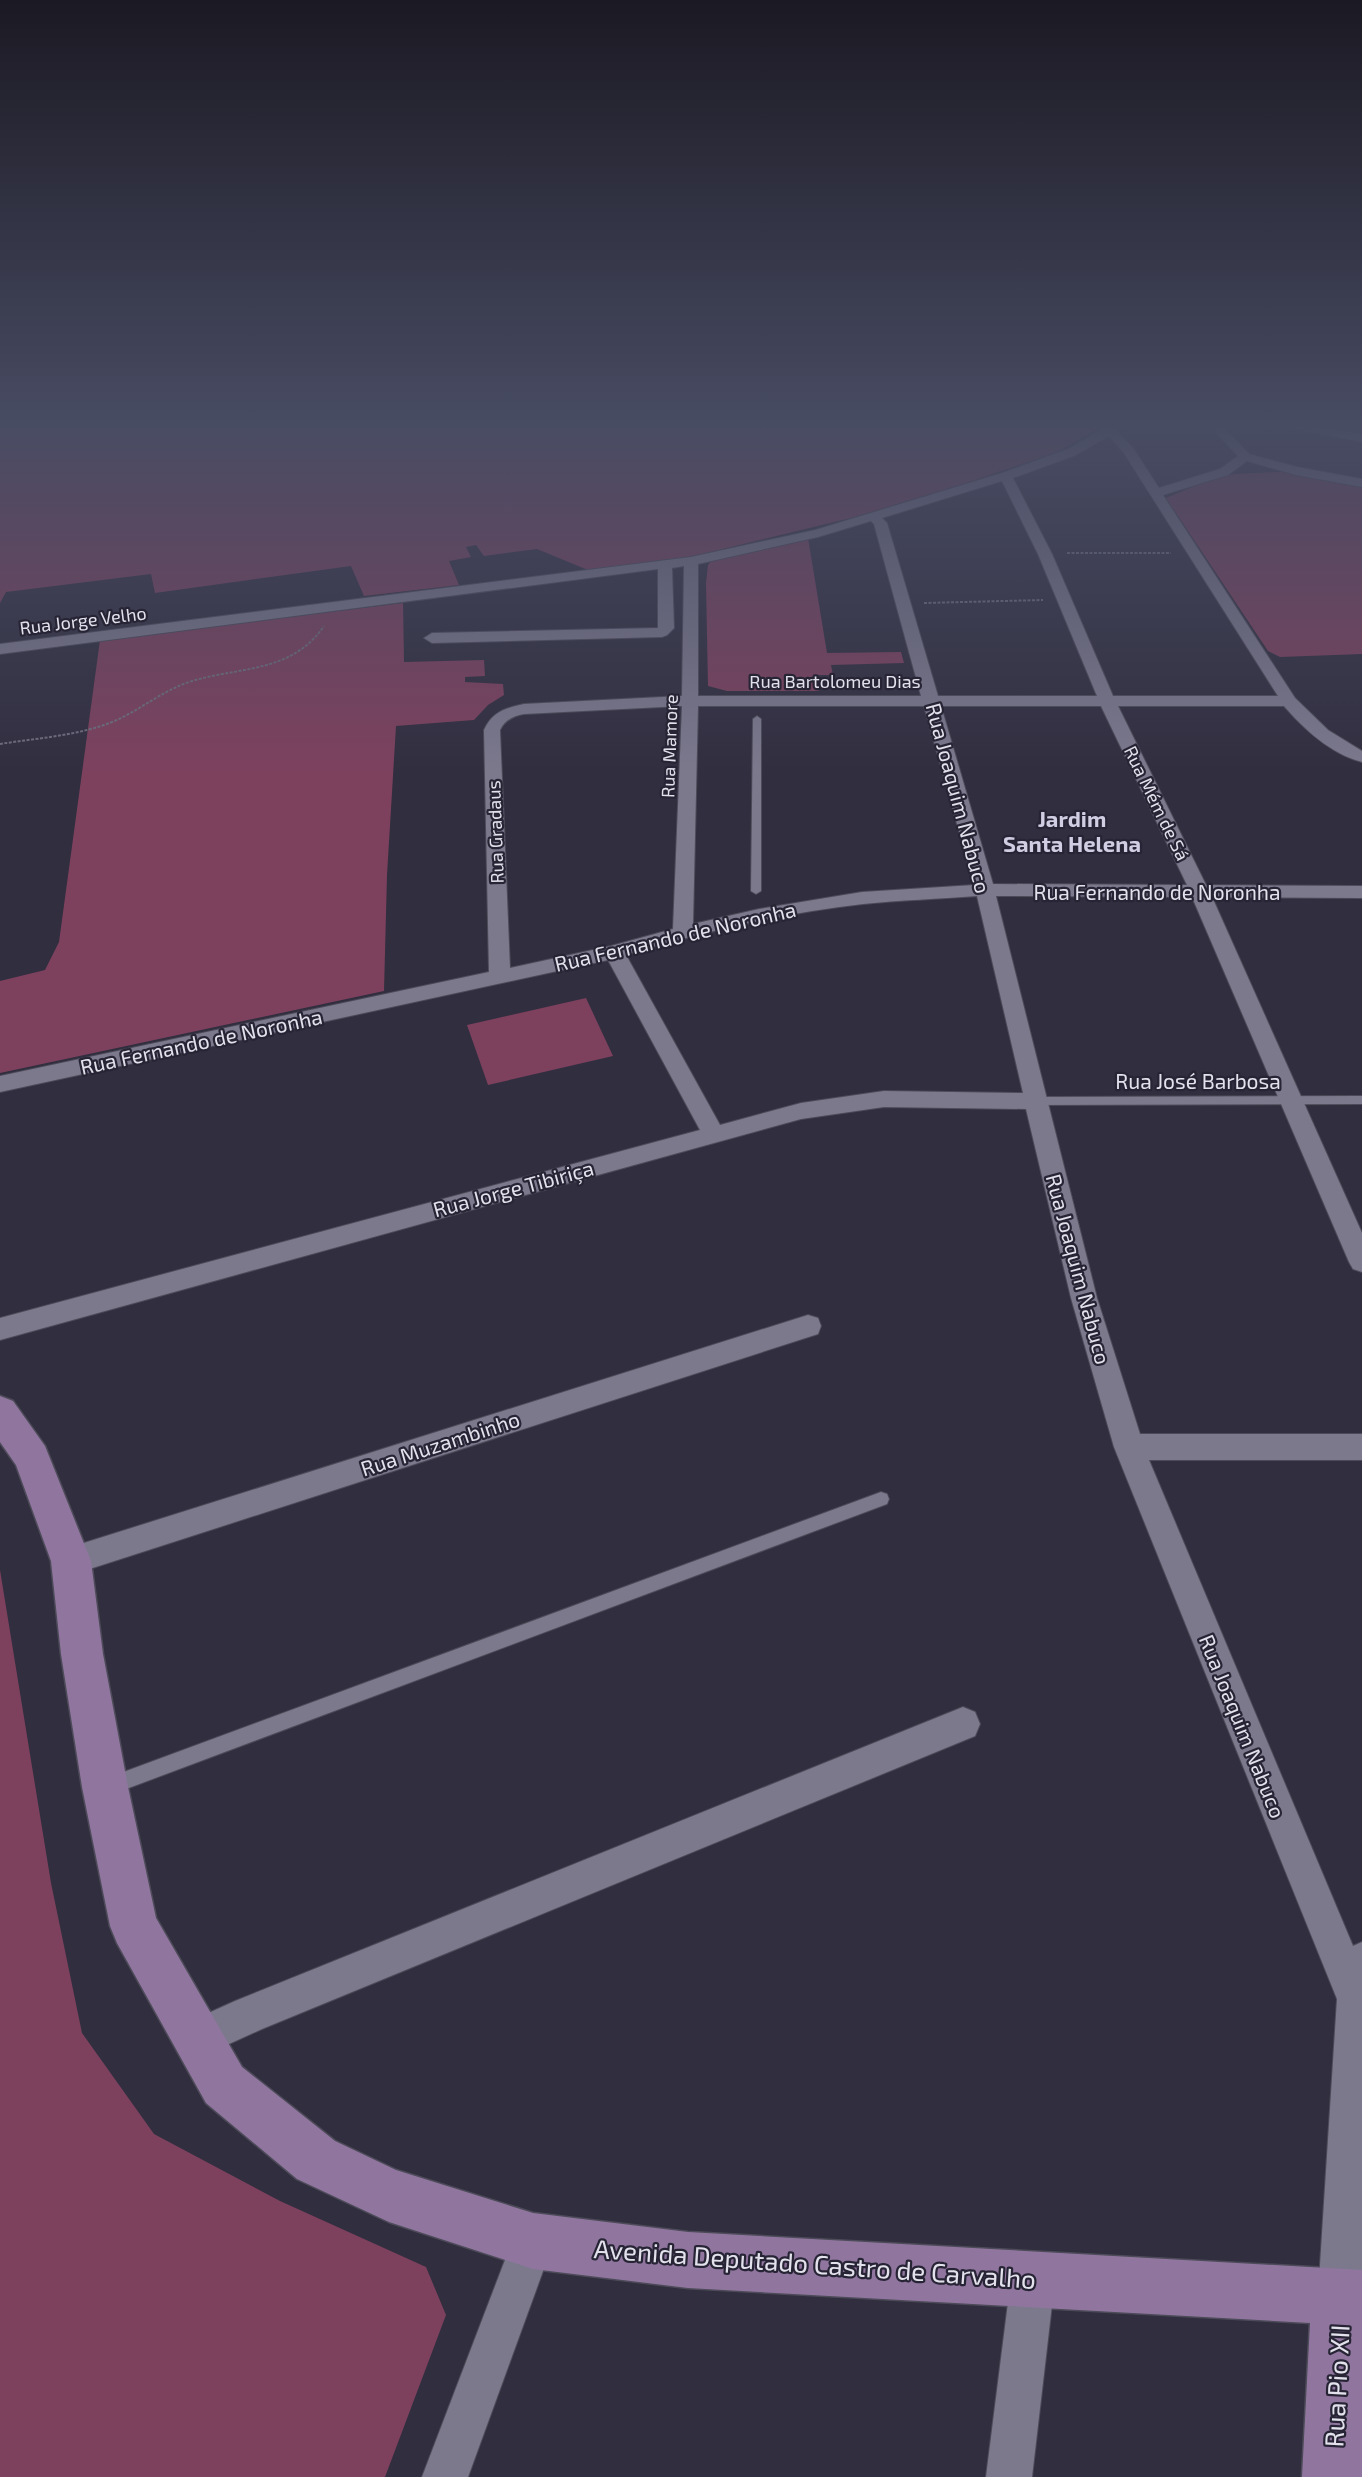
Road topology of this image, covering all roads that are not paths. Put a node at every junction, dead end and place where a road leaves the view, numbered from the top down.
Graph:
1 (779, 542) edge
2 (885, 542) edge
3 (1039, 542) edge
4 (1185, 542) edge
5 (691, 561) junction
6 (665, 565) junction
7 (432, 638) dead end
8 (0, 650) edge
9 (690, 701) junction
10 (932, 701) junction
11 (1107, 701) junction
12 (1289, 701) junction
13 (524, 709) joint
14 (757, 719) dead end
15 (1362, 758) edge
16 (985, 890) junction
17 (1199, 890) junction
18 (756, 891) dead end
19 (1362, 892) edge
20 (683, 932) junction
21 (614, 952) junction
22 (500, 976) junction
23 (0, 1084) edge
24 (1292, 1099) junction
25 (1362, 1100) edge
26 (1035, 1101) junction
27 (713, 1133) junction
28 (1362, 1262) edge
29 (808, 1326) dead end
30 (0, 1329) edge
31 (0, 1412) edge
32 (1129, 1447) junction
33 (1362, 1447) edge
34 (881, 1499) dead end
35 (71, 1561) junction
36 (963, 1724) dead end
37 (105, 1788) junction
38 (1359, 1980) edge
39 (196, 2039) junction
40 (533, 2241) junction
41 (1033, 2279) junction
42 (1351, 2297) edge
43 (445, 2477) edge
44 (1009, 2477) edge
45 (1332, 2477) edge

1 - 5 street, Rua Jorge Velho
2 - 10 street, Rua Joaquim Nabuco
3 - 11 street, Rua Mém de Sá
4 - 12 street
5 - 6 street, Rua Jorge Velho
5 - 9 street, Rua Mamore
6 - 7 street
6 - 8 street, Rua Jorge Velho
9 - 10 street, Rua Bartolomeu Dias
9 - 13 street, Rua Bartolomeu Dias
9 - 20 street, Rua Mamore
10 - 11 street, Rua Bartolomeu Dias
10 - 16 street, Rua Joaquim Nabuco
11 - 12 street, Rua Bartolomeu Dias
11 - 17 street, Rua Mém de Sá
12 - 15 street
13 - 22 street, Rua Gradaus
14 - 18 lane
16 - 17 street, Rua Fernando de Noronha
16 - 20 street, Rua Fernando de Noronha
16 - 26 street, Rua Joaquim Nabuco
17 - 19 street, Rua Fernando de Noronha
17 - 24 street, Rua Mém de Sá
20 - 21 street, Rua Fernando de Noronha
21 - 22 street, Rua Fernando de Noronha
21 - 27 street
22 - 23 street, Rua Fernando de Noronha
24 - 25 lane, Rua José Barbosa
24 - 26 lane, Rua José Barbosa
24 - 28 street, Rua Mém de Sá
26 - 27 street, Rua Jorge Tibiriça
26 - 32 street, Rua Joaquim Nabuco
27 - 30 street, Rua Jorge Tibiriça
29 - 35 street, Rua Muzambinho
31 - 35 main road, Avenida Deputado Castro de Carvalho
32 - 33 street
32 - 38 street, Rua Joaquim Nabuco
34 - 37 lane
35 - 37 main road, Avenida Deputado Castro de Carvalho
36 - 39 street
37 - 39 main road, Avenida Deputado Castro de Carvalho
38 - 42 street
39 - 40 main road, Avenida Deputado Castro de Carvalho
40 - 41 main road, Avenida Deputado Castro de Carvalho
40 - 43 street
41 - 42 main road, Avenida Deputado Castro de Carvalho
41 - 44 street
42 - 45 main road, Rua Pio XII

